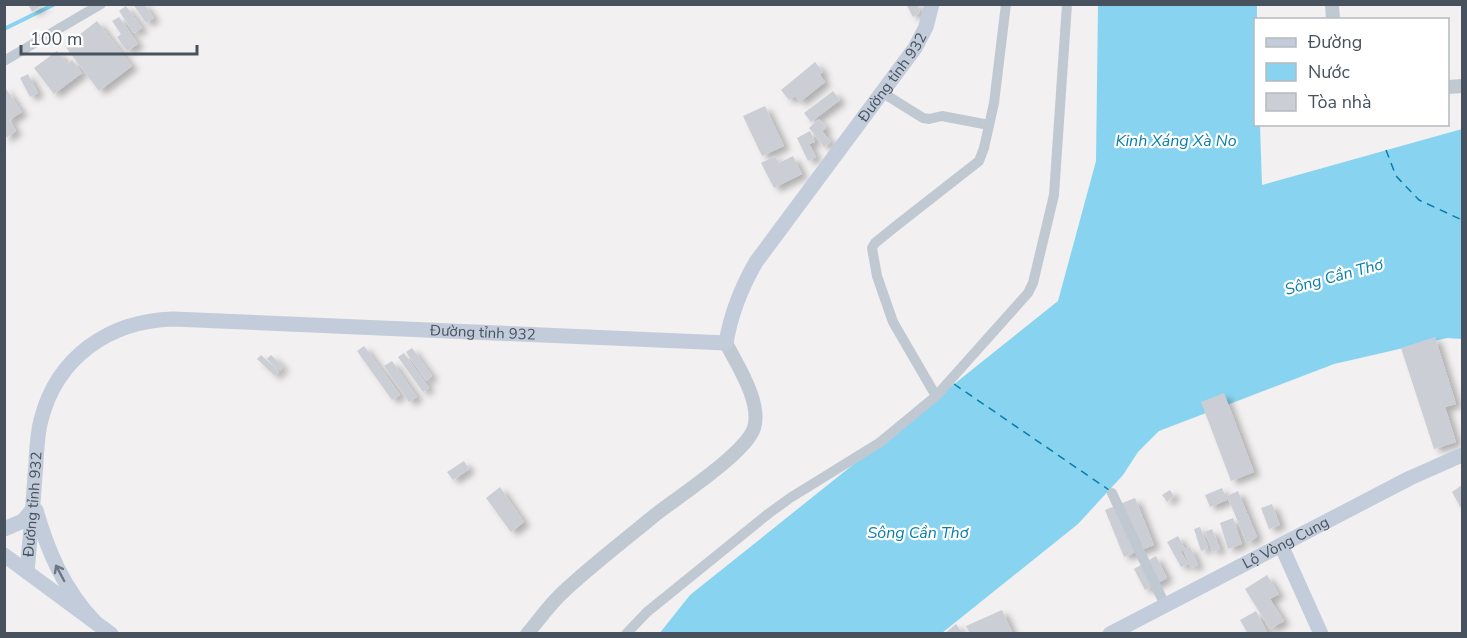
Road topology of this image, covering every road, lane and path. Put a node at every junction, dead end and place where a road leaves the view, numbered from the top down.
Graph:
1 (101, 4) edge
2 (932, 4) edge
3 (1006, 4) edge
4 (1067, 4) edge
5 (4, 61) edge
6 (883, 93) junction
7 (989, 125) junction
8 (726, 343) junction
9 (936, 396) junction
10 (1462, 455) edge
11 (1112, 493) dead end
12 (33, 505) junction
13 (4, 529) edge
14 (1281, 545) junction
15 (4, 555) edge
16 (27, 572) junction
17 (1165, 605) junction
18 (94, 621) junction
19 (111, 633) edge
20 (527, 633) edge
21 (627, 633) edge
22 (1110, 633) edge
23 (1321, 633) edge

1 - 5 street
2 - 6 main road, Đường tỉnh 932
3 - 7 street
4 - 9 street
6 - 7 street
6 - 8 main road, Đường tỉnh 932
7 - 9 street
8 - 12 main road, Đường tỉnh 932
8 - 20 street
9 - 21 street
10 - 14 main road, Lộ Vòng Cung
11 - 17 street
12 - 13 main road
12 - 16 main road, Đường tỉnh 932
18 -> 12 main road
14 - 17 main road, Lộ Vòng Cung
14 - 23 main road
15 - 16 main road
16 - 18 main road
17 - 22 main road, Lộ Vòng Cung
18 - 19 main road

